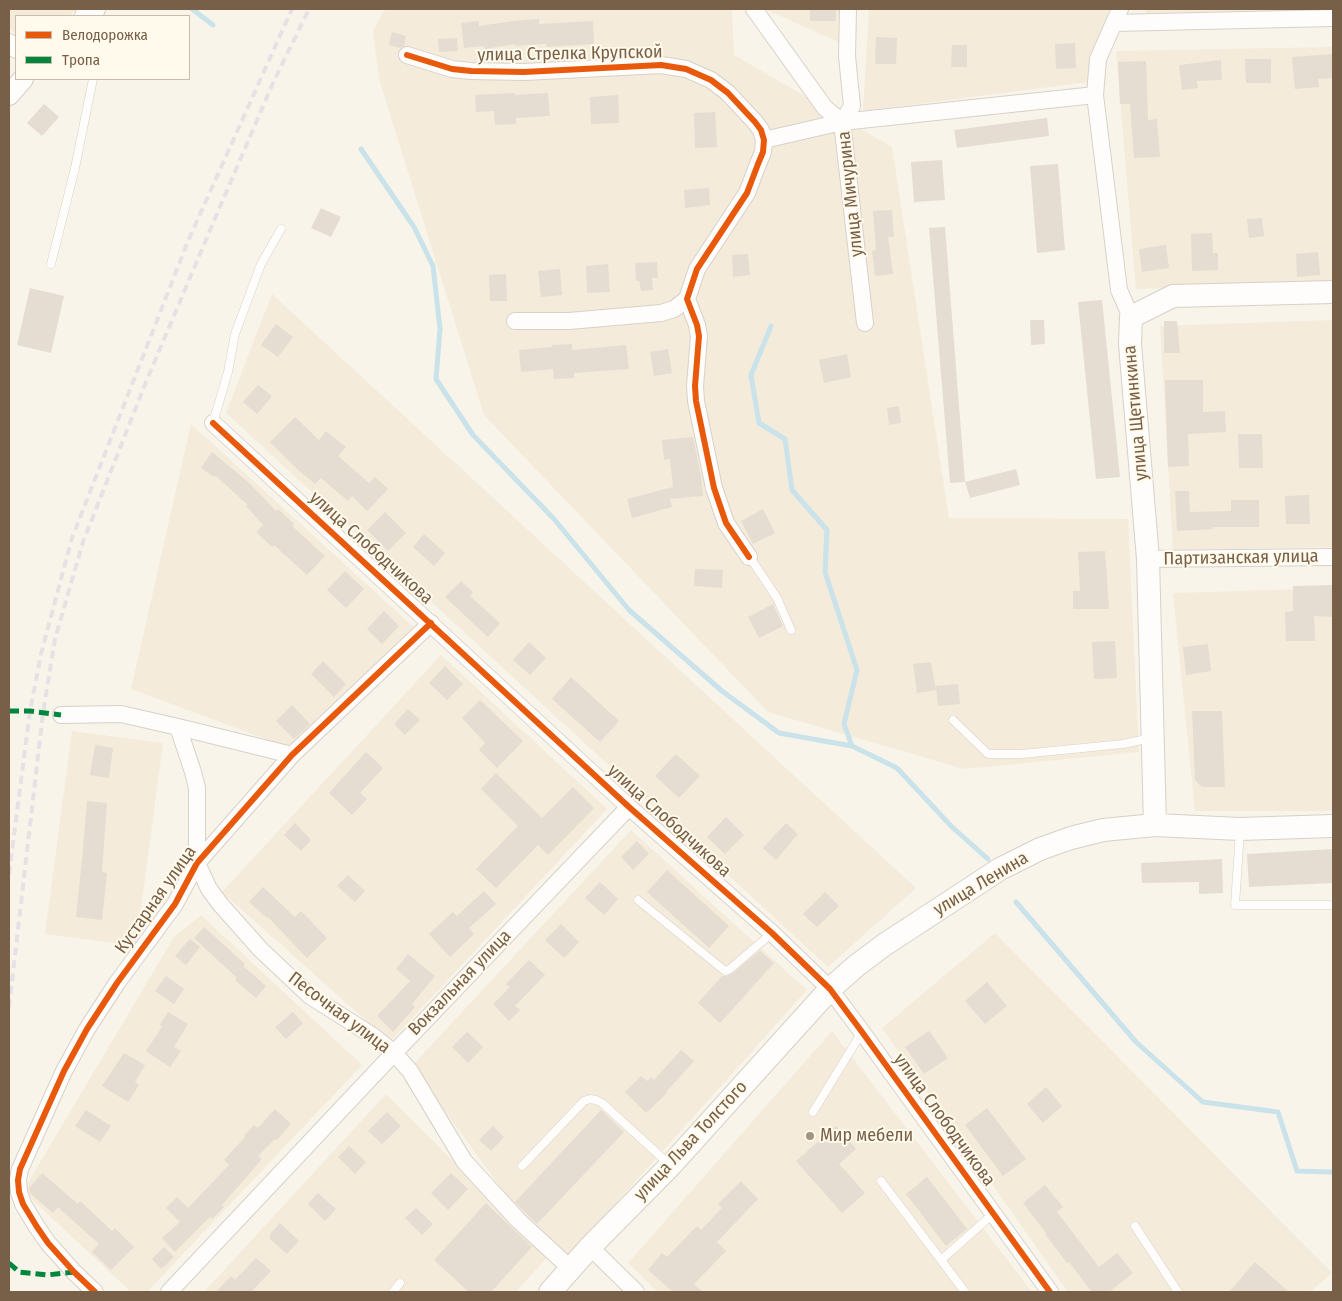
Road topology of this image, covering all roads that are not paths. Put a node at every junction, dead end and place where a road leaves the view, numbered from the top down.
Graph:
1 (754, 9) edge
2 (848, 9) edge
3 (1117, 16) edge
4 (1333, 18) edge
5 (407, 55) dead end
6 (22, 80) edge
7 (93, 80) edge
8 (9, 95) edge
9 (1095, 95) junction
10 (842, 122) junction
11 (764, 140) junction
12 (281, 228) dead end
13 (50, 264) dead end
14 (1333, 292) edge
15 (687, 299) junction
16 (1131, 317) junction
17 (515, 321) dead end
18 (865, 323) dead end
19 (213, 423) joint
20 (1333, 557) edge
21 (1148, 559) junction
22 (751, 560) joint
23 (431, 623) junction
24 (791, 630) dead end
25 (61, 715) dead end
26 (953, 720) dead end
27 (178, 727) junction
28 (1153, 738) junction
29 (292, 755) junction
30 (629, 806) junction
31 (1155, 825) junction
32 (1333, 826) edge
33 (1240, 829) junction
34 (197, 863) junction
35 (638, 900) dead end
36 (1333, 905) edge
37 (772, 933) junction
38 (830, 989) junction
39 (862, 1032) junction
40 (394, 1053) junction
41 (813, 1112) dead end
42 (671, 1165) junction
43 (522, 1166) dead end
44 (881, 1181) dead end
45 (993, 1214) junction
46 (1134, 1226) dead end
47 (590, 1247) junction
48 (941, 1260) junction
49 (571, 1269) junction
50 (400, 1283) dead end
51 (95, 1292) edge
52 (169, 1292) edge
53 (393, 1292) edge
54 (550, 1292) edge
55 (636, 1292) edge
56 (965, 1292) edge
57 (1050, 1292) edge
58 (1178, 1292) edge

1 - 10 street
2 - 10 street, улица Мичурина
3 - 4 street
3 - 9 street, улица Щетинкина
5 - 11 street, улица Стрелка Крупской
6 - 8 street
7 - 13 lane
9 - 10 street
9 - 16 street, улица Щетинкина
10 - 11 street
10 - 18 street, улица Мичурина
11 - 15 street
12 - 19 lane
14 - 16 main road
15 - 17 street
15 - 22 street
16 - 21 main road, улица Щетинкина
19 - 23 street, улица Слободчикова
20 - 21 street, Партизанская улица
21 - 28 main road, улица Щетинкина
22 - 24 lane
23 - 29 street, Кустарная улица
23 - 30 street, улица Слободчикова
25 - 27 street
26 - 28 lane
27 - 29 street
27 - 34 street, Песочная улица
28 - 31 main road, улица Щетинкина
29 - 34 street, Кустарная улица
30 - 37 street, улица Слободчикова
30 - 40 street, Вокзальная улица
31 - 33 main road, улица Ленина
31 - 38 main road, улица Ленина
32 - 33 main road, улица Ленина
33 - 36 lane
34 - 40 street, Песочная улица
34 - 51 street, Кустарная улица
35 - 37 lane
37 - 38 street, улица Слободчикова
38 - 39 street, улица Слободчикова
38 - 42 main road, улица Льва Толстого
39 - 41 lane
39 - 45 street, улица Слободчикова
40 - 49 street, Песочная улица
40 - 52 street, Вокзальная улица
42 - 43 lane
42 - 47 main road, улица Льва Толстого
44 - 48 lane
45 - 48 lane
45 - 57 street, улица Слободчикова
46 - 58 lane
47 - 49 main road, улица Льва Толстого
47 - 55 street
48 - 56 lane
49 - 54 main road, улица Льва Толстого
50 - 53 lane

